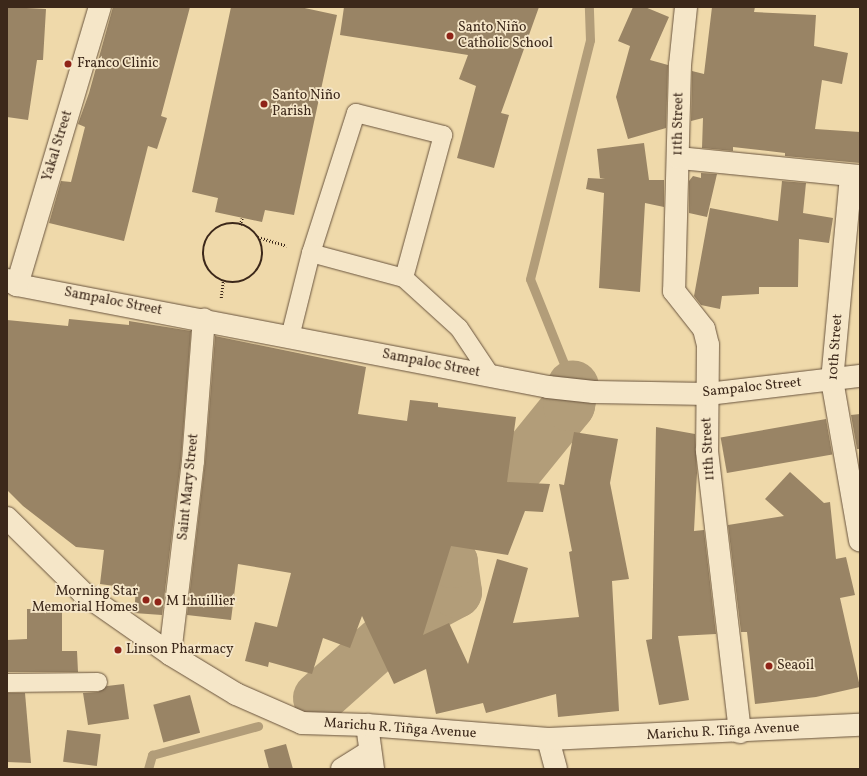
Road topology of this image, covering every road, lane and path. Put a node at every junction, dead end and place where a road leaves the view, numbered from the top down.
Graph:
1 (100, 7) edge
2 (686, 7) edge
3 (679, 158) junction
4 (856, 176) edge
5 (242, 218) dead end
6 (240, 224) junction
7 (258, 237) junction
8 (311, 253) junction
9 (404, 278) junction
10 (12, 283) edge
11 (204, 320) junction
12 (290, 337) junction
13 (490, 376) junction
14 (860, 376) edge
15 (832, 380) junction
16 (708, 394) junction
17 (7, 518) edge
18 (860, 541) edge
19 (170, 654) junction
20 (98, 682) dead end
21 (7, 683) edge
22 (367, 725) junction
23 (860, 725) edge
24 (740, 732) junction
25 (548, 739) junction
26 (371, 760) edge
27 (342, 769) edge
28 (556, 769) edge

1 - 10 street, Yakal Street
2 - 3 street, 11th Street
3 - 4 street
3 - 16 street, 11th Street
4 - 15 street, 10th Street
5 - 6 path
6 - 7 path
6 - 7 path
7 - 8 path
8 - 9 lane
8 - 9 lane
8 - 12 lane
9 - 13 lane
10 - 11 street, Sampaloc Street
11 - 12 street, Sampaloc Street
11 - 19 street, Saint Mary Street
12 - 13 street, Sampaloc Street
13 - 16 street, Sampaloc Street
14 - 15 street, Sampaloc Street
15 - 16 street, Sampaloc Street
15 - 18 street, 10th Street
16 - 24 street, 11th Street
17 - 19 street, Marichu R. Tiñga Avenue
19 - 22 street, Marichu R. Tiñga Avenue
20 - 21 lane
22 - 25 street, Marichu R. Tiñga Avenue
22 - 26 street
23 - 24 street, Marichu R. Tiñga Avenue
24 - 25 street, Marichu R. Tiñga Avenue
25 - 28 street
26 - 27 street

